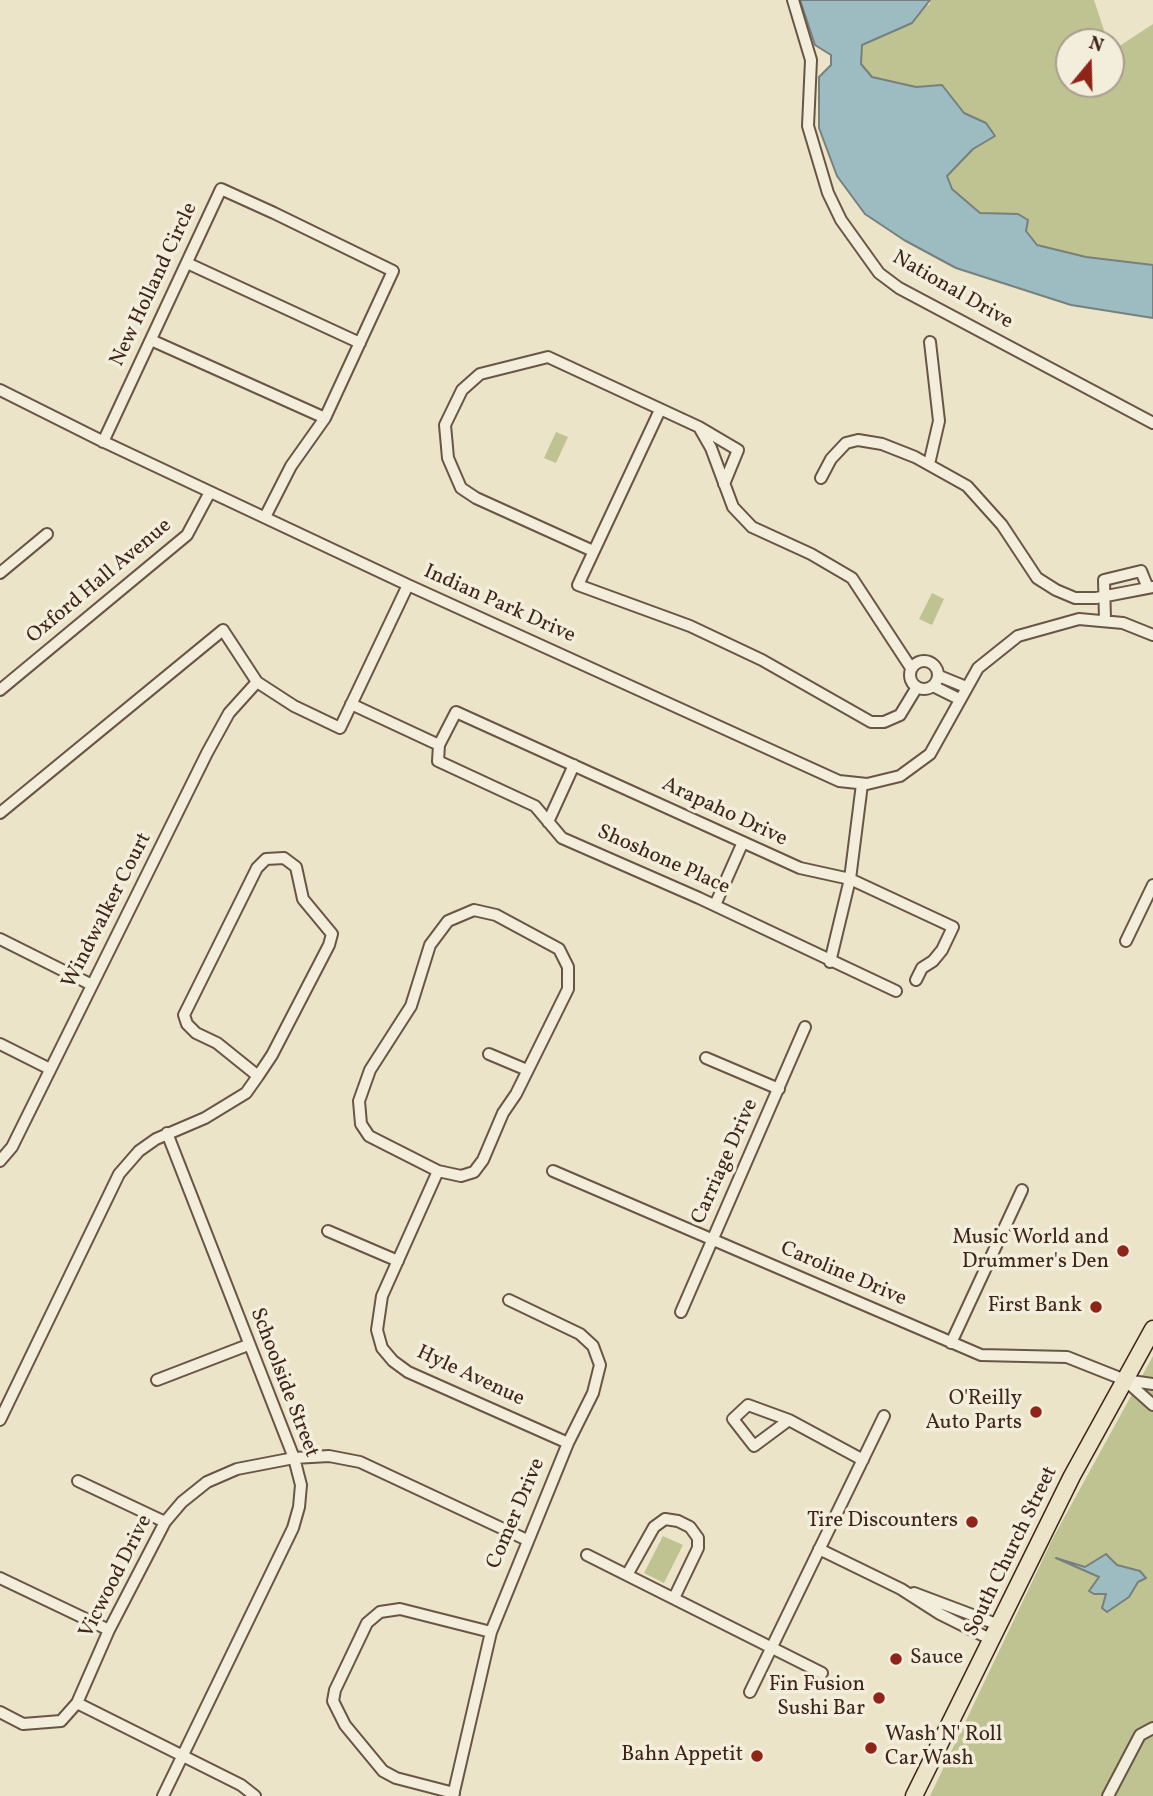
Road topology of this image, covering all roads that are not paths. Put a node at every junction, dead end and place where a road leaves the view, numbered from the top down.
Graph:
1 (793, 0) edge
2 (187, 263) junction
3 (151, 340) junction
4 (930, 342) dead end
5 (360, 343) junction
6 (0, 390) edge
7 (660, 410) junction
8 (325, 418) junction
9 (1153, 423) edge
10 (699, 427) junction
11 (103, 442) junction
12 (929, 464) junction
13 (821, 478) dead end
14 (724, 484) junction
15 (210, 492) junction
16 (265, 517) junction
17 (47, 534) dead end
18 (593, 551) junction
19 (0, 573) edge
20 (408, 585) junction
21 (1150, 587) edge
22 (1105, 596) junction
23 (1105, 620) junction
24 (1153, 635) edge
25 (911, 668) junction
26 (936, 681) junction
27 (257, 682) junction
28 (966, 687) junction
29 (917, 688) junction
30 (0, 690) edge
31 (959, 699) junction
32 (351, 704) junction
33 (439, 745) junction
34 (574, 765) junction
35 (862, 784) junction
36 (0, 813) edge
37 (548, 822) junction
38 (743, 842) junction
39 (850, 879) junction
40 (1153, 885) edge
41 (715, 905) junction
42 (0, 939) edge
43 (1126, 941) dead end
44 (830, 962) junction
45 (916, 980) dead end
46 (92, 985) junction
47 (896, 991) dead end
48 (806, 1027) dead end
49 (0, 1044) edge
50 (489, 1054) dead end
51 (706, 1058) dead end
52 (50, 1069) junction
53 (527, 1070) junction
54 (258, 1076) junction
55 (779, 1089) junction
56 (167, 1133) junction
57 (0, 1161) edge
58 (438, 1171) junction
59 (553, 1171) dead end
60 (1022, 1190) dead end
61 (328, 1231) dead end
62 (713, 1240) junction
63 (398, 1261) junction
64 (509, 1300) dead end
65 (681, 1312) dead end
66 (1153, 1329) edge
67 (951, 1343) junction
68 (248, 1345) junction
69 (157, 1380) dead end
70 (1125, 1380) junction
71 (1153, 1384) edge
72 (1153, 1405) edge
73 (884, 1416) dead end
74 (0, 1420) edge
75 (789, 1420) junction
76 (568, 1443) junction
77 (294, 1458) junction
78 (863, 1460) junction
79 (78, 1481) dead end
80 (165, 1522) junction
81 (527, 1540) junction
82 (819, 1549) junction
83 (587, 1555) dead end
84 (627, 1575) junction
85 (0, 1578) edge
86 (901, 1589) junction
87 (674, 1598) junction
88 (110, 1630) junction
89 (491, 1632) junction
90 (995, 1632) junction
91 (772, 1648) junction
92 (822, 1673) dead end
93 (750, 1692) dead end
94 (77, 1703) junction
95 (0, 1712) edge
96 (1153, 1728) edge
97 (183, 1757) junction
98 (453, 1794) edge
99 (163, 1796) edge
100 (255, 1796) edge
101 (915, 1796) edge
102 (1108, 1796) edge

1 - 9 street, National Drive
2 - 3 street, New Holland Circle
2 - 5 street
2 - 5 street, New Holland Circle
3 - 8 street
3 - 11 street, New Holland Circle
4 - 12 street
5 - 8 street, New Holland Circle
6 - 11 street, Indian Park Drive
7 - 10 street
7 - 18 street
7 - 18 street
8 - 16 street, New Holland Circle
10 - 14 street
10 - 14 street
11 - 15 street, Indian Park Drive
12 - 13 street
12 - 22 street
14 - 25 street
15 - 16 street, Indian Park Drive
15 - 30 street, Oxford Hall Avenue
16 - 20 street, Indian Park Drive
17 - 19 street
18 - 29 street
20 - 32 street
20 - 35 street, Indian Park Drive
21 - 22 street
21 - 22 street
22 - 23 street
23 - 24 street, Indian Park Drive
23 - 28 street, Indian Park Drive
25 - 26 street
25 - 29 street
26 - 28 street
26 - 29 street
26 - 31 street
27 - 32 street
27 - 36 street
27 - 46 street, Windwalker Court
28 - 31 street, Indian Park Drive
31 - 35 street, Indian Park Drive
32 - 33 street
33 - 34 street, Arapaho Drive
33 - 37 street, Shoshone Place
34 - 37 street
34 - 38 street, Arapaho Drive
35 - 39 street
37 - 41 street, Shoshone Place
38 - 39 street, Arapaho Drive
38 - 41 street
39 - 44 street
39 - 45 street, Arapaho Drive
40 - 43 street
41 - 44 street, Shoshone Place
42 - 46 street
44 - 47 street, Shoshone Place
46 - 52 street, Windwalker Court
48 - 55 street, Carriage Drive
49 - 52 street
50 - 53 street
51 - 55 street
52 - 57 street, Windwalker Court
53 - 58 street
53 - 58 street
54 - 54 street
54 - 56 street
55 - 62 street, Carriage Drive
56 - 68 street, Schoolside Street
56 - 74 street
58 - 63 street, Hyle Avenue
59 - 62 street, Caroline Drive
60 - 67 street
61 - 63 street
62 - 65 street, Carriage Drive
62 - 67 street, Caroline Drive
63 - 76 street, Hyle Avenue
64 - 76 street, Comer Drive
66 - 70 highway, South Church Street
67 - 70 street, Caroline Drive
68 - 69 street
68 - 77 street, Schoolside Street
70 - 71 street
70 - 72 street
70 - 90 highway, South Church Street
73 - 78 street
75 - 75 street
75 - 78 street
76 - 81 street, Comer Drive
77 - 80 street, Vicwood Drive
77 - 81 street, Vicwood Drive
77 - 97 street, Schoolside Street
78 - 82 street
79 - 80 street
80 - 88 street, Vicwood Drive
81 - 89 street, Comer Drive
82 - 86 street
82 - 91 street
83 - 84 street
84 - 87 street
84 - 87 street
85 - 88 street
86 - 90 street
86 - 90 street
87 - 91 street
88 - 94 street, Vicwood Drive
89 - 98 street, Comer Drive
89 - 98 street
90 - 101 highway, South Church Street
91 - 92 street
91 - 93 street
94 - 95 street, Vicwood Drive
94 - 97 street
96 - 102 street
97 - 99 street, Schoolside Street
97 - 100 street

